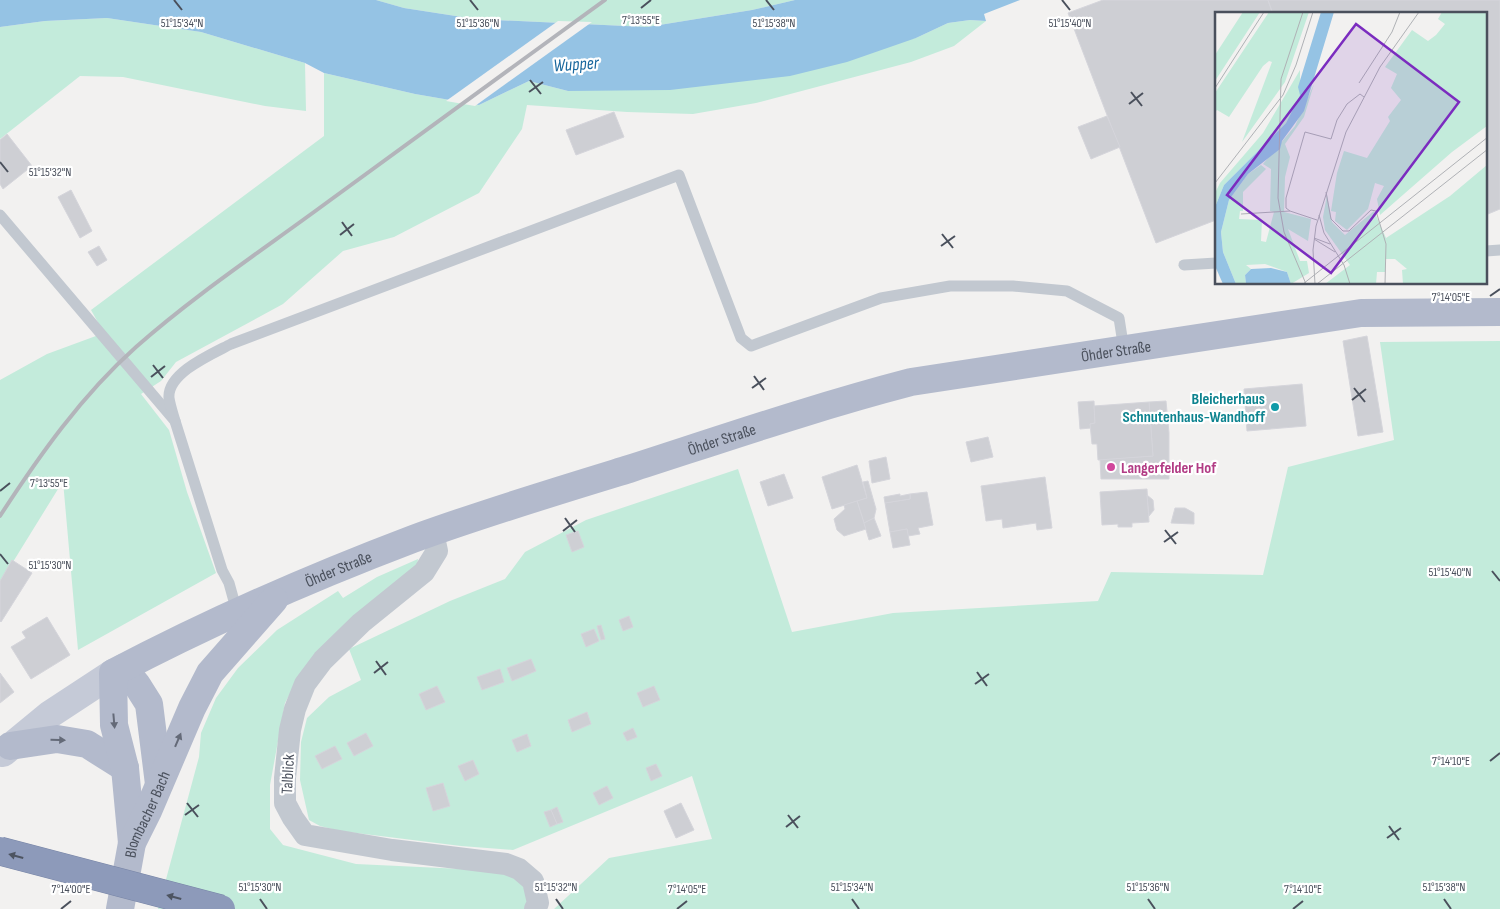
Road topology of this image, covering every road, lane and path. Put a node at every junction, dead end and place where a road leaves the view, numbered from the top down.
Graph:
1 (0, 215) edge
2 (1215, 263) edge
3 (1184, 264) dead end
4 (1500, 312) edge
5 (1124, 350) junction
6 (175, 421) junction
7 (433, 532) junction
8 (282, 591) junction
9 (237, 612) junction
10 (118, 671) junction
11 (5, 750) edge
12 (125, 768) junction
13 (159, 785) junction
14 (132, 843) junction
15 (0, 851) edge
16 (120, 909) edge
17 (221, 909) edge
18 (535, 909) edge

1 - 6 lane
2 - 3 lane
4 - 5 main road, Öhder Straße
5 - 6 lane
5 - 7 main road, Öhder Straße
6 - 9 lane
7 - 8 main road, Öhder Straße
7 - 18 street, Talblick
8 - 9 main road, Öhder Straße
13 -> 8 main road
9 - 10 main road, Öhder Straße
10 - 11 main road, Öhder Straße
10 -> 12 main road
10 - 13 main road, Blombacher Bach
11 -> 12 main road
12 - 14 main road
13 - 14 main road, Blombacher Bach
14 - 16 main road, Blombacher Bach
17 -> 15 highway, bridge

